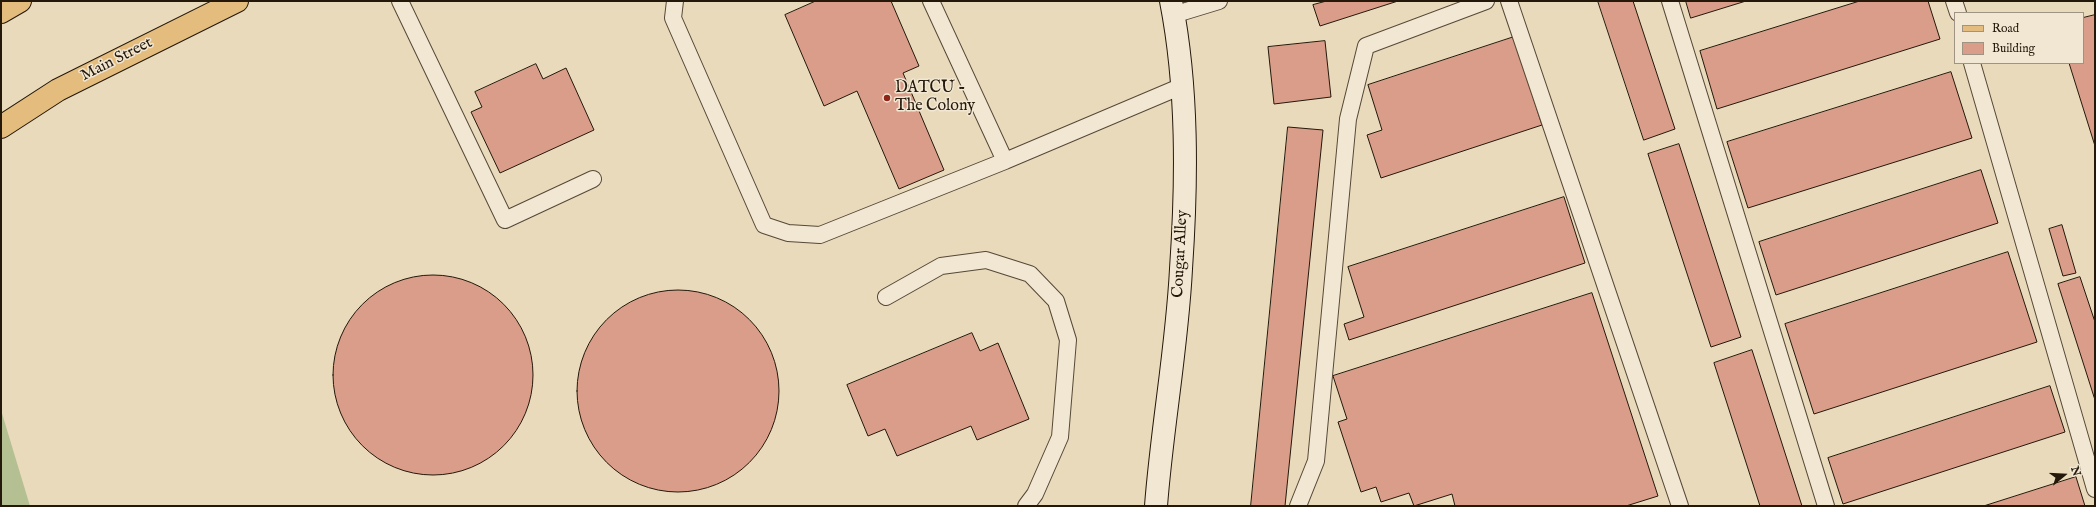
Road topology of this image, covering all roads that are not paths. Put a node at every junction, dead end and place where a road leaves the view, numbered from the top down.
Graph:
1 (20, 1) edge
2 (236, 1) edge
3 (400, 1) edge
4 (675, 1) edge
5 (1219, 1) edge
6 (1486, 1) edge
7 (1509, 1) edge
8 (1670, 1) edge
9 (1954, 1) edge
10 (934, 2) edge
11 (1172, 8) edge
12 (1, 12) edge
13 (1958, 12) edge
14 (1972, 64) edge
15 (1182, 86) junction
16 (1, 127) edge
17 (1005, 161) junction
18 (593, 179) dead end
19 (886, 297) dead end
20 (2095, 489) edge
21 (1026, 506) edge
22 (1156, 506) edge
23 (1298, 506) edge
24 (1680, 506) edge
25 (1826, 506) edge

1 - 12 main road
2 - 16 main road, Main Street
3 - 18 lane
4 - 17 lane
5 - 11 lane
6 - 23 lane
7 - 24 lane
8 - 25 lane
9 - 13 lane
10 - 17 lane
11 - 15 street, Cougar Alley
14 - 20 lane
15 - 17 lane
15 - 22 street, Cougar Alley
19 - 21 lane

